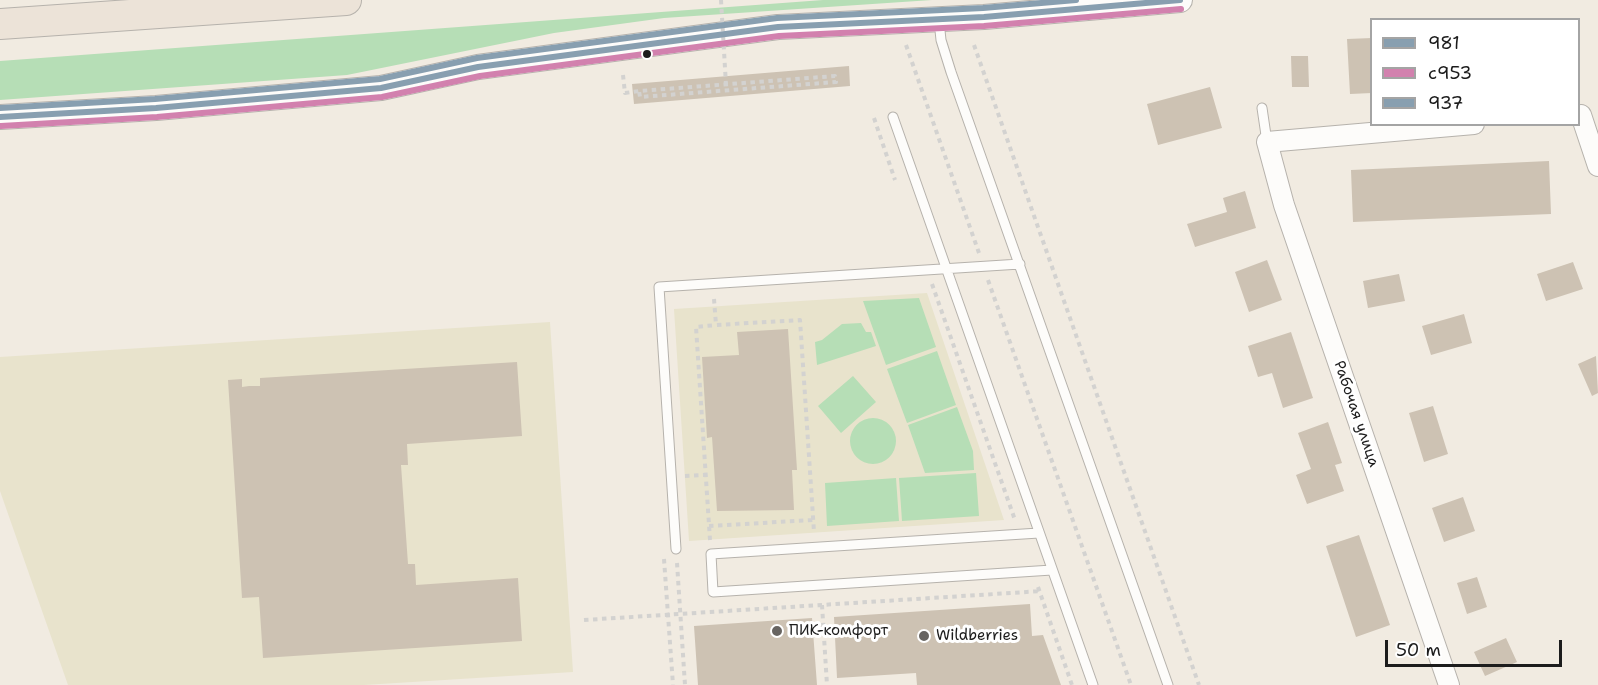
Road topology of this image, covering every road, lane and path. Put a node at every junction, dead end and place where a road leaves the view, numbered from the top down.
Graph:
1 (346, 0) edge
2 (721, 0) edge
3 (1180, 0) edge
4 (939, 19) junction
5 (0, 24) edge
6 (905, 41) dead end
7 (975, 45) dead end
8 (623, 75) dead end
9 (726, 85) junction
10 (639, 92) junction
11 (1262, 108) dead end
12 (1586, 115) edge
13 (0, 117) edge
14 (893, 117) dead end
15 (874, 118) dead end
16 (1451, 126) edge
17 (1267, 142) junction
18 (1598, 166) edge
19 (896, 182) dead end
20 (1020, 264) junction
21 (983, 266) junction
22 (947, 268) junction
23 (927, 270) junction
24 (713, 283) junction
25 (716, 325) junction
26 (813, 520) junction
27 (709, 526) junction
28 (1039, 533) junction
29 (1020, 534) junction
30 (710, 547) dead end
31 (815, 547) junction
32 (676, 549) joint
33 (664, 558) dead end
34 (1052, 570) junction
35 (1033, 571) junction
36 (821, 585) junction
37 (1059, 590) junction
38 (1040, 591) junction
39 (822, 605) junction
40 (680, 614) junction
41 (668, 615) junction
42 (584, 620) dead end
43 (673, 685) edge
44 (685, 685) edge
45 (828, 685) edge
46 (1072, 685) edge
47 (1093, 685) edge
48 (1131, 685) edge
49 (1168, 685) edge
50 (1199, 685) edge
51 (1449, 685) edge

1 - 5 main road
2 - 9 path, bridge
3 - 4 street
4 - 13 street
4 - 20 lane
6 - 21 path
7 - 50 path
8 - 10 path
9 - 10 path
9 - 10 path
11 - 17 lane
12 - 18 street
14 - 22 lane
15 - 19 path
16 - 17 street
17 - 51 street, Рабочая улица
20 - 21 lane
20 - 49 lane
21 - 22 lane
21 - 48 path
22 - 23 lane
22 - 28 lane
23 - 24 lane
23 - 29 path
24 - 25 path
24 - 32 lane
25 - 26 path
25 - 27 path
26 - 27 path
26 - 31 path
27 - 30 path
28 - 29 lane
28 - 34 lane
29 - 31 lane
31 - 36 lane
32 - 40 path
33 - 41 path
34 - 35 lane
34 - 37 lane
35 - 36 lane
35 - 38 path
36 - 39 path
37 - 38 path
37 - 47 lane
38 - 39 path
38 - 46 path
39 - 40 path
39 - 45 path
40 - 41 path
40 - 44 path
41 - 42 path
41 - 43 path

